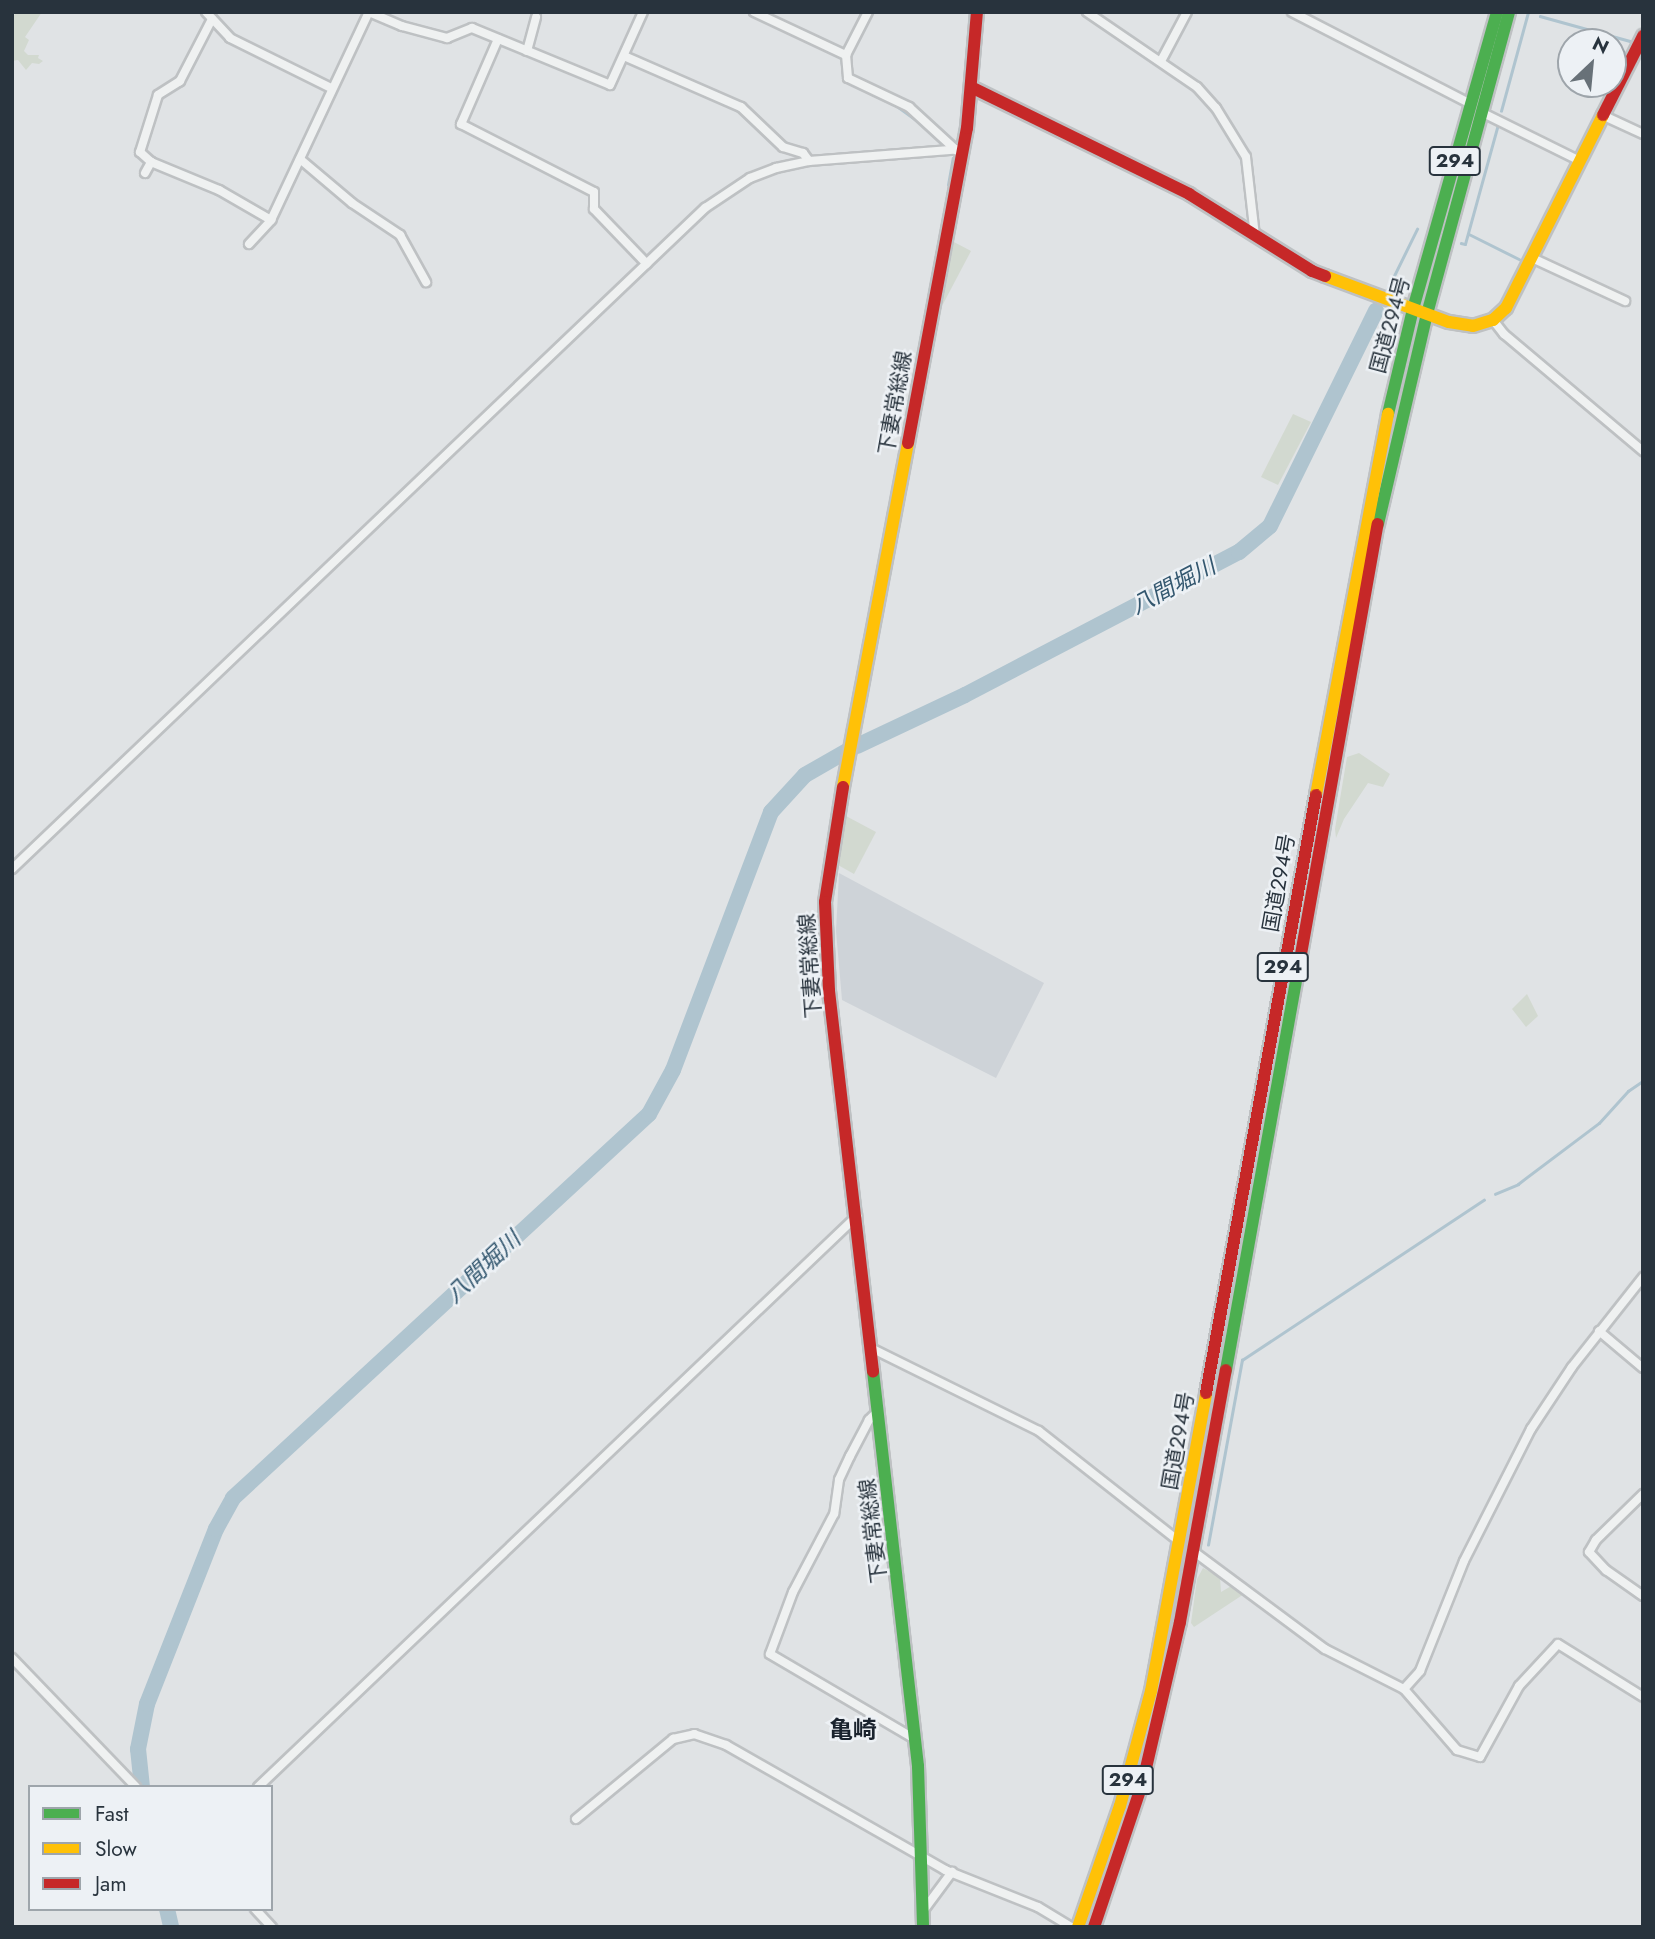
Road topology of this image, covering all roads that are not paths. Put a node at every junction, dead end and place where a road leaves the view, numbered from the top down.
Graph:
1 (369, 12) edge
2 (643, 12) edge
3 (754, 12) edge
4 (868, 12) edge
5 (977, 12) edge
6 (1087, 12) edge
7 (1187, 12) edge
8 (1292, 12) edge
9 (1497, 12) edge
10 (1509, 12) edge
11 (221, 13) edge
12 (537, 17) dead end
13 (211, 18) edge
14 (1643, 36) edge
15 (498, 39) junction
16 (527, 51) junction
17 (846, 55) junction
18 (624, 56) junction
19 (1161, 61) junction
20 (331, 88) junction
21 (973, 88) junction
22 (1476, 108) junction
23 (1602, 115) junction
24 (1643, 134) edge
25 (960, 150) junction
26 (300, 159) junction
27 (809, 161) junction
28 (1580, 161) junction
29 (151, 162) junction
30 (145, 173) dead end
31 (271, 220) junction
32 (1255, 236) junction
33 (249, 244) dead end
34 (1530, 257) junction
35 (647, 264) junction
36 (426, 282) dead end
37 (1625, 301) dead end
38 (1413, 309) junction
39 (1427, 314) junction
40 (1493, 320) junction
41 (1643, 451) edge
42 (12, 869) edge
43 (857, 1216) junction
44 (1643, 1277) edge
45 (1599, 1331) junction
46 (873, 1349) junction
47 (1643, 1368) edge
48 (878, 1411) junction
49 (1643, 1494) edge
50 (1179, 1541) junction
51 (1193, 1551) junction
52 (1643, 1596) edge
53 (12, 1658) edge
54 (1405, 1689) junction
55 (1643, 1697) edge
56 (915, 1739) junction
57 (134, 1785) edge
58 (260, 1785) edge
59 (576, 1819) dead end
60 (922, 1856) junction
61 (952, 1872) junction
62 (257, 1911) edge
63 (923, 1911) junction
64 (272, 1927) edge
65 (923, 1927) edge
66 (1071, 1927) edge
67 (1078, 1927) edge
68 (1094, 1927) edge

1 - 15 street
1 - 20 street
2 - 18 street
3 - 17 street
4 - 17 street
5 - 21 main road, 下妻常総線
6 - 19 street
7 - 19 street
8 - 22 street
9 - 22 main road, 国道294号 / 294
10 - 22 main road, 国道294号 / 294
11 - 13 street
12 - 16 street
13 - 20 street
13 - 29 street
14 - 23 main road
15 - 16 street
15 - 35 street
16 - 18 street
17 - 25 street
18 - 27 street
19 - 32 street
20 - 26 street
21 - 25 main road, 下妻常総線
21 - 32 main road
22 - 28 street
22 - 38 main road, 国道294号 / 294
22 - 39 main road, 国道294号 / 294
23 - 24 street
23 - 28 main road
25 - 27 street
25 - 43 main road, 下妻常総線
26 - 31 street
26 - 36 street
27 - 35 street
28 - 34 main road
29 - 30 street
29 - 31 street
31 - 33 street
32 - 38 main road
34 - 37 street
34 - 40 main road
35 - 42 street
38 - 39 main road
38 - 50 main road, 国道294号 / 294
39 - 40 main road
39 - 51 main road, 国道294号 / 294
40 - 41 street
43 - 46 main road, 下妻常総線
43 - 58 street
44 - 45 street
45 - 47 street
45 - 54 street
46 - 48 main road, 下妻常総線
46 - 50 street
48 - 56 main road, 下妻常総線
48 - 56 street
49 - 52 street
50 - 51 street
50 - 67 main road, 国道294号 / 294
51 - 54 street
51 - 68 main road, 国道294号 / 294
53 - 57 street
54 - 55 street
56 - 60 main road, 下妻常総線
59 - 60 street
60 - 61 street
60 - 63 main road, 下妻常総線
61 - 63 street
61 - 66 street
62 - 64 street
63 - 65 main road, 下妻常総線

